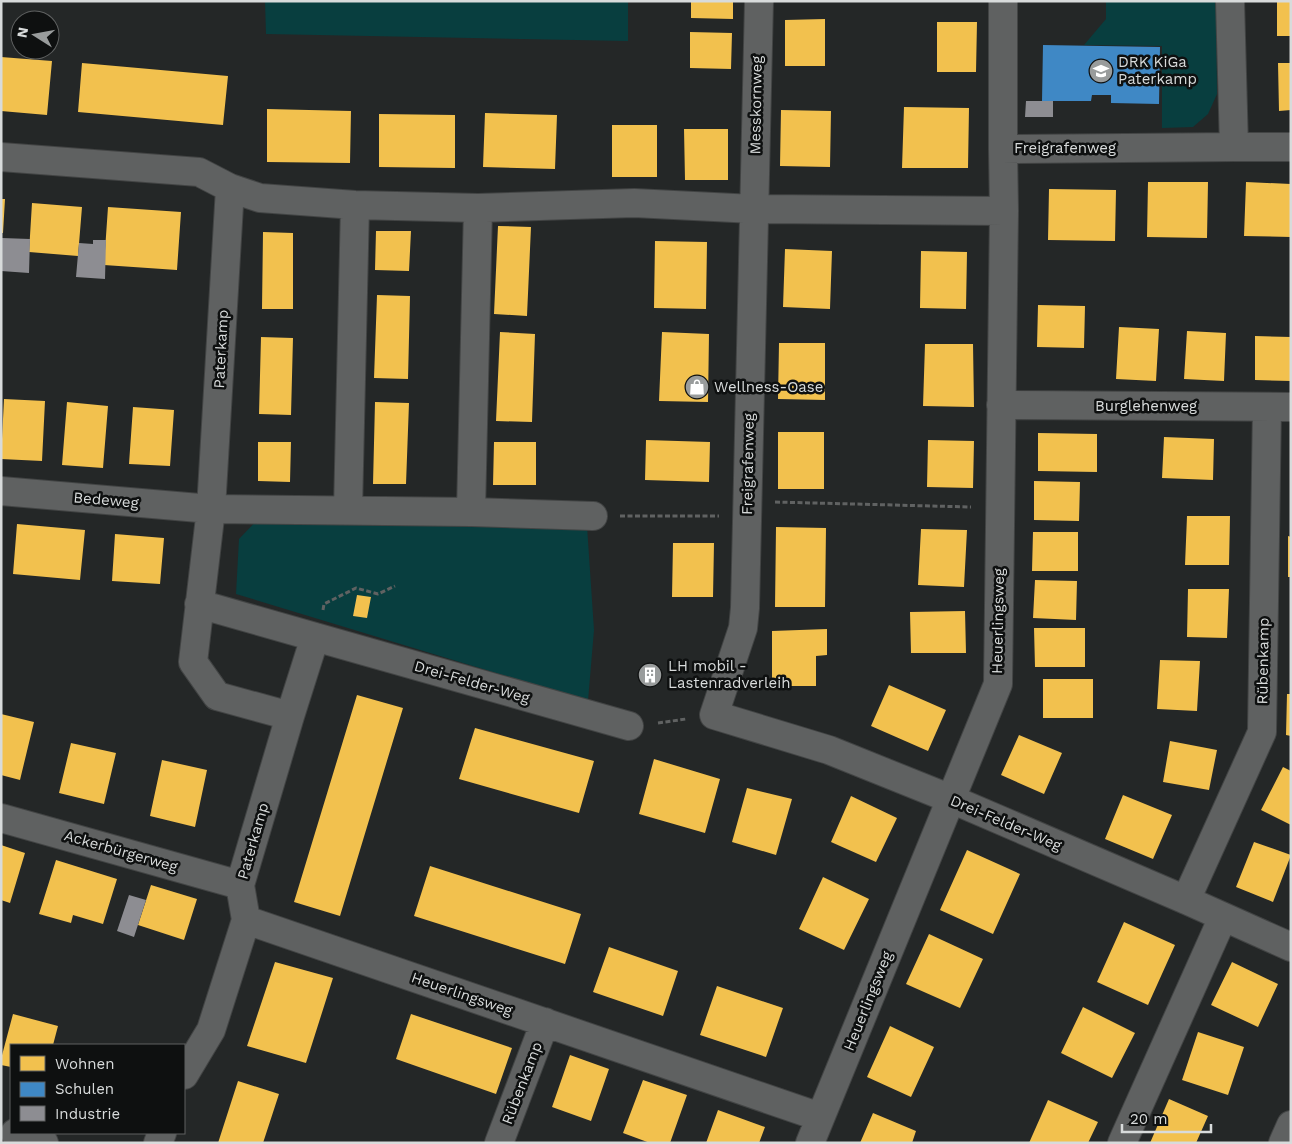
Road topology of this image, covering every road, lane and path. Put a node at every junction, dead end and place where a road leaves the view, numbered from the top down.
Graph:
1 (759, 1) edge
2 (1003, 1) edge
3 (1230, 1) edge
4 (1234, 147) junction
5 (1291, 147) edge
6 (1003, 148) junction
7 (1, 157) edge
8 (230, 188) junction
9 (354, 205) junction
10 (478, 208) junction
11 (754, 209) junction
12 (1004, 211) junction
13 (1001, 405) junction
14 (1279, 407) edge
15 (1, 491) edge
16 (1000, 508) junction
17 (211, 509) junction
18 (747, 509) junction
19 (348, 510) junction
20 (471, 512) junction
21 (592, 516) joint
22 (395, 586) dead end
23 (199, 604) junction
24 (315, 637) junction
25 (714, 715) junction
26 (290, 716) junction
27 (629, 726) joint
28 (950, 800) junction
29 (1, 818) edge
30 (240, 885) junction
31 (1186, 900) junction
32 (1223, 917) junction
33 (246, 920) junction
34 (1291, 947) edge
35 (545, 1022) junction
36 (185, 1073) edge
37 (820, 1117) junction
38 (1291, 1125) edge
39 (18, 1134) edge
40 (44, 1143) edge
41 (500, 1143) edge
42 (810, 1143) edge
43 (1122, 1143) edge
44 (1283, 1143) edge

1 - 11 street, Messkornweg
2 - 6 street
3 - 4 street
4 - 5 street, Freigrafenweg
4 - 6 street, Freigrafenweg
6 - 12 street, Freigrafenweg
7 - 8 street
8 - 9 street
8 - 17 street, Paterkamp
9 - 10 street
9 - 19 street
10 - 11 street
10 - 20 street
11 - 12 street
11 - 18 street, Freigrafenweg
12 - 13 street, Heuerlingsweg
13 - 14 street, Burglehenweg
13 - 16 street, Heuerlingsweg
14 - 31 street, Rübenkamp
15 - 17 street, Bedeweg
16 - 18 path
16 - 28 street, Heuerlingsweg
17 - 19 street
17 - 23 street, Paterkamp
18 - 21 path
18 - 25 street, Freigrafenweg
19 - 20 street
20 - 21 street
22 - 24 path
23 - 24 street
23 - 26 street, Paterkamp
24 - 26 street, Paterkamp
24 - 27 street, Drei-Felder-Weg
25 - 27 path
25 - 28 street, Drei-Felder-Weg
26 - 30 street, Paterkamp
28 - 31 street, Drei-Felder-Weg
28 - 37 street, Heuerlingsweg
29 - 30 street, Ackerbürgerweg
30 - 33 street, Paterkamp
31 - 32 street, Drei-Felder-Weg
32 - 34 street, Drei-Felder-Weg
32 - 43 street
33 - 35 street, Heuerlingsweg
33 - 36 street, Paterkamp
35 - 37 street, Heuerlingsweg
35 - 41 street, Rübenkamp
37 - 42 street, Heuerlingsweg
38 - 44 street
39 - 40 street

